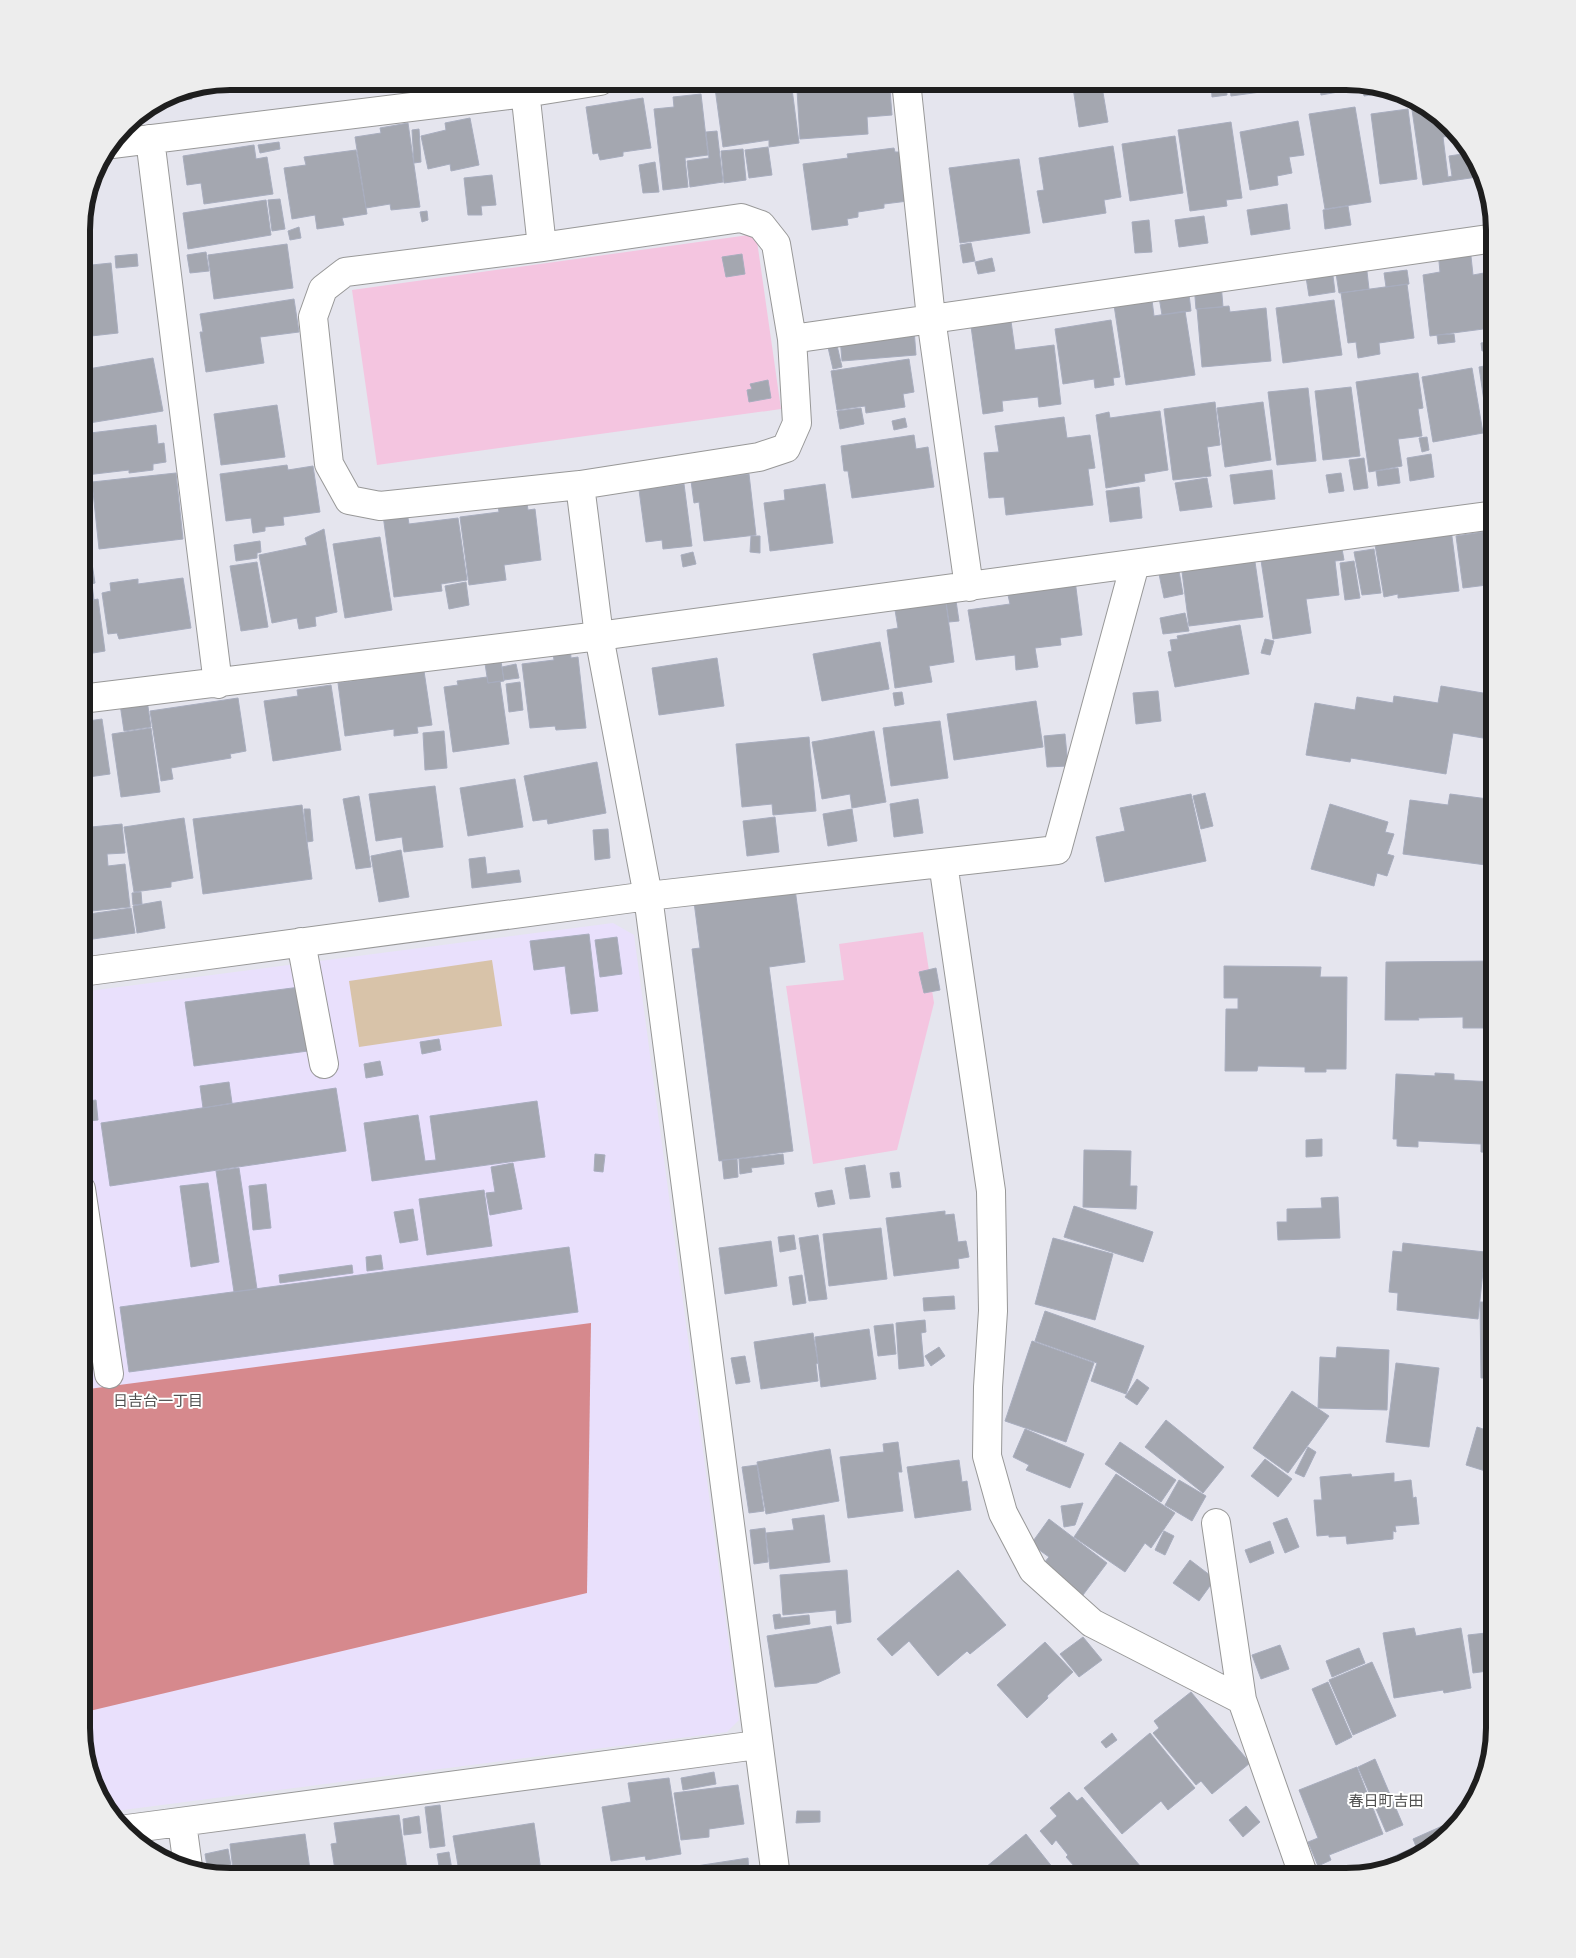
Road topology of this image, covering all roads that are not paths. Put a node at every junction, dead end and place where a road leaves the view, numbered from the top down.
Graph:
1 (502, 90) edge
2 (524, 90) edge
3 (907, 90) edge
4 (150, 139) junction
5 (121, 143) edge
6 (1486, 239) edge
7 (542, 247) junction
8 (931, 318) junction
9 (792, 339) junction
10 (580, 485) junction
11 (1486, 516) edge
12 (1134, 564) junction
13 (969, 587) junction
14 (599, 636) junction
15 (218, 684) junction
16 (90, 698) edge
17 (943, 863) junction
18 (648, 896) junction
19 (301, 942) junction
20 (90, 971) edge
21 (324, 1064) dead end
22 (90, 1246) edge
23 (110, 1374) dead end
24 (1216, 1523) dead end
25 (1242, 1700) junction
26 (757, 1745) junction
27 (182, 1823) junction
28 (133, 1828) edge
29 (187, 1861) edge
30 (775, 1868) edge
31 (1301, 1868) edge

1 - 4 street
2 - 7 street
3 - 8 street
4 - 5 street
4 - 15 street
6 - 8 street
7 - 9 street
7 - 10 street
8 - 9 street
8 - 13 street
9 - 10 street
10 - 14 street
11 - 12 street
12 - 13 street
12 - 17 street
13 - 14 street
14 - 15 street
14 - 18 street
15 - 16 street
17 - 18 street
17 - 25 street
18 - 19 street
18 - 26 street
19 - 20 street
19 - 21 street
22 - 23 street
24 - 25 street
25 - 31 street
26 - 27 street
26 - 30 street
27 - 28 street
27 - 29 street

